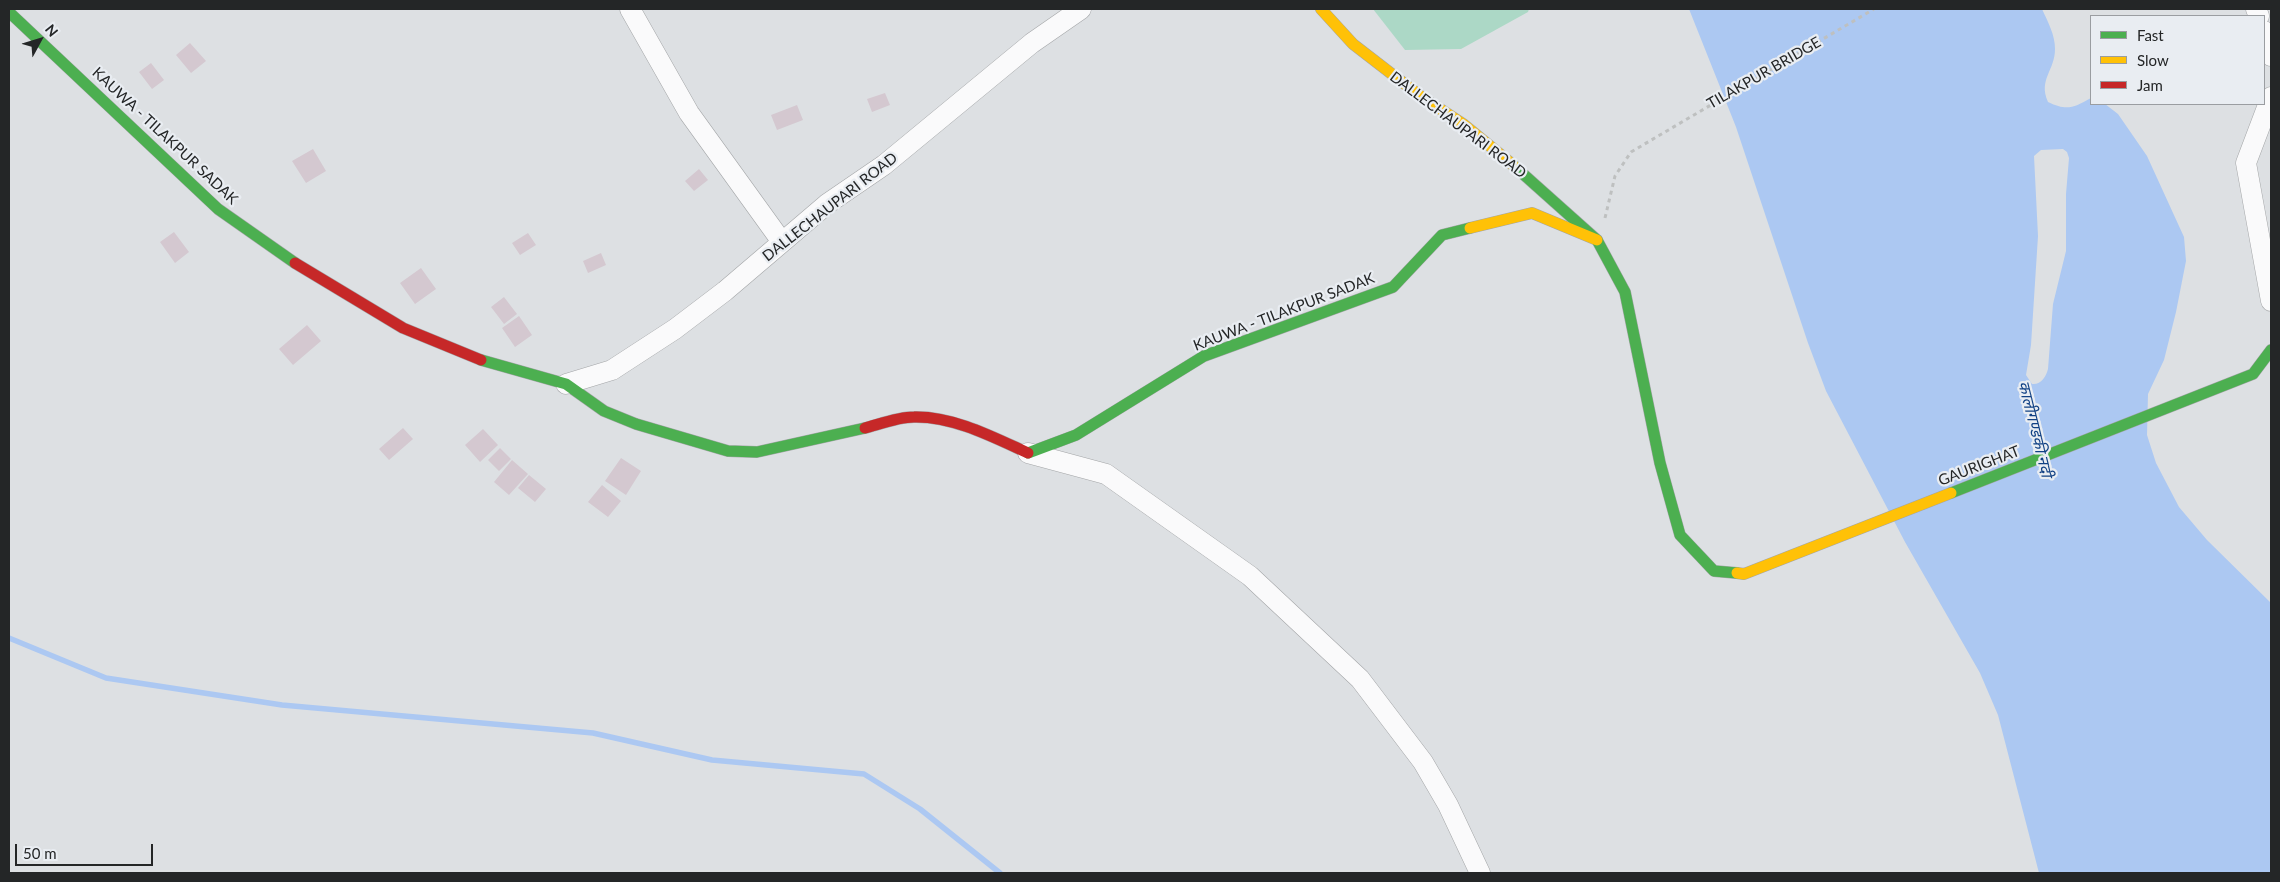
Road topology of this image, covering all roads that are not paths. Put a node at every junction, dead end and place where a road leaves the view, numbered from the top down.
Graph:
1 (630, 9) edge
2 (1081, 9) edge
3 (1321, 9) edge
4 (9, 12) edge
5 (2265, 35) edge
6 (2271, 56) edge
7 (2271, 98) edge
8 (1597, 240) junction
9 (782, 242) junction
10 (2271, 301) edge
11 (2271, 350) edge
12 (566, 384) junction
13 (1028, 453) junction
14 (1744, 574) joint
15 (1480, 873) edge

1 - 9 street
2 - 9 street, DALLECHAUPARI ROAD
3 - 8 street, DALLECHAUPARI ROAD
4 - 12 street, KAUWA - TILAKPUR SADAK
5 - 6 street
7 - 10 street
8 - 13 street, KAUWA - TILAKPUR SADAK
8 - 14 street, DALLECHAUPARI ROAD
9 - 12 street, DALLECHAUPARI ROAD
11 - 14 street, GAURIGHAT
12 - 13 street, KAUWA - TILAKPUR SADAK
13 - 15 street

